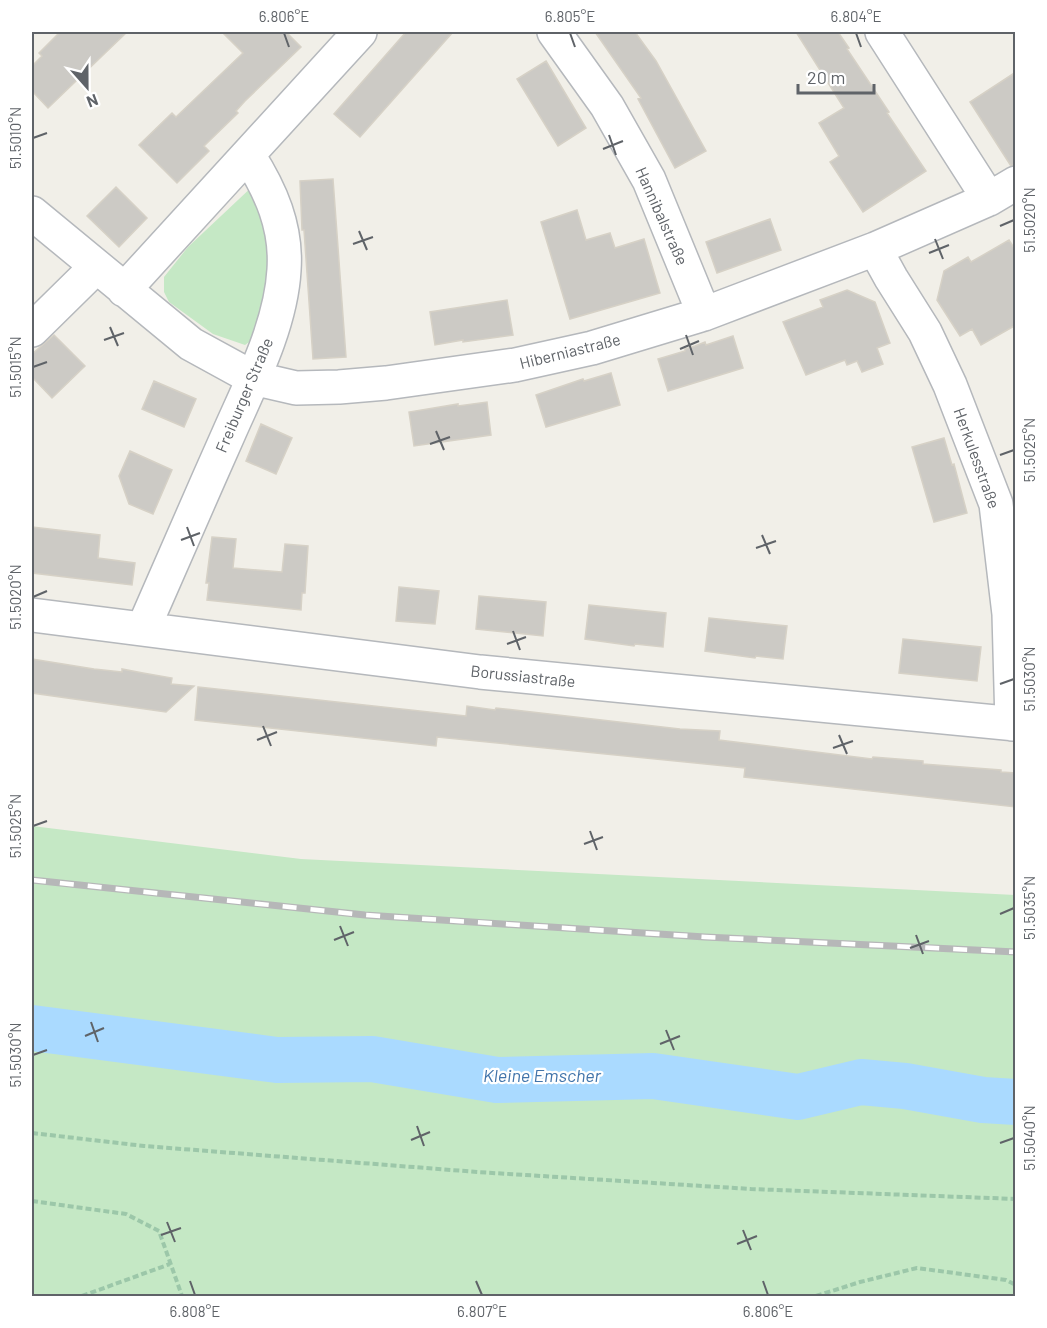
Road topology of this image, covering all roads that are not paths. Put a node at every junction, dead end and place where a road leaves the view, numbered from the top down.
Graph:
1 (360, 32) edge
2 (554, 32) edge
3 (882, 32) edge
4 (248, 155) junction
5 (1002, 191) edge
6 (32, 192) edge
7 (32, 213) edge
8 (875, 249) junction
9 (90, 263) junction
10 (124, 290) junction
11 (704, 314) junction
12 (32, 330) edge
13 (253, 378) junction
14 (1006, 502) edge
15 (32, 615) edge
16 (144, 629) junction
17 (1014, 724) edge

1 - 4 street
2 - 11 street, Hannibalstraße
3 - 5 street
4 - 10 street
4 - 13 street, Freiburger Straße
5 - 8 street, Hiberniastraße
6 - 9 street
7 - 9 street
8 - 11 street, Hiberniastraße
8 - 14 street, Herkulesstraße
9 - 10 street, Hiberniastraße
9 - 12 street
10 - 13 street, Hiberniastraße
11 - 13 street, Hiberniastraße
13 - 16 street, Freiburger Straße
14 - 17 street, Herkulesstraße
15 - 16 street, Borussiastraße
16 - 17 street, Borussiastraße

